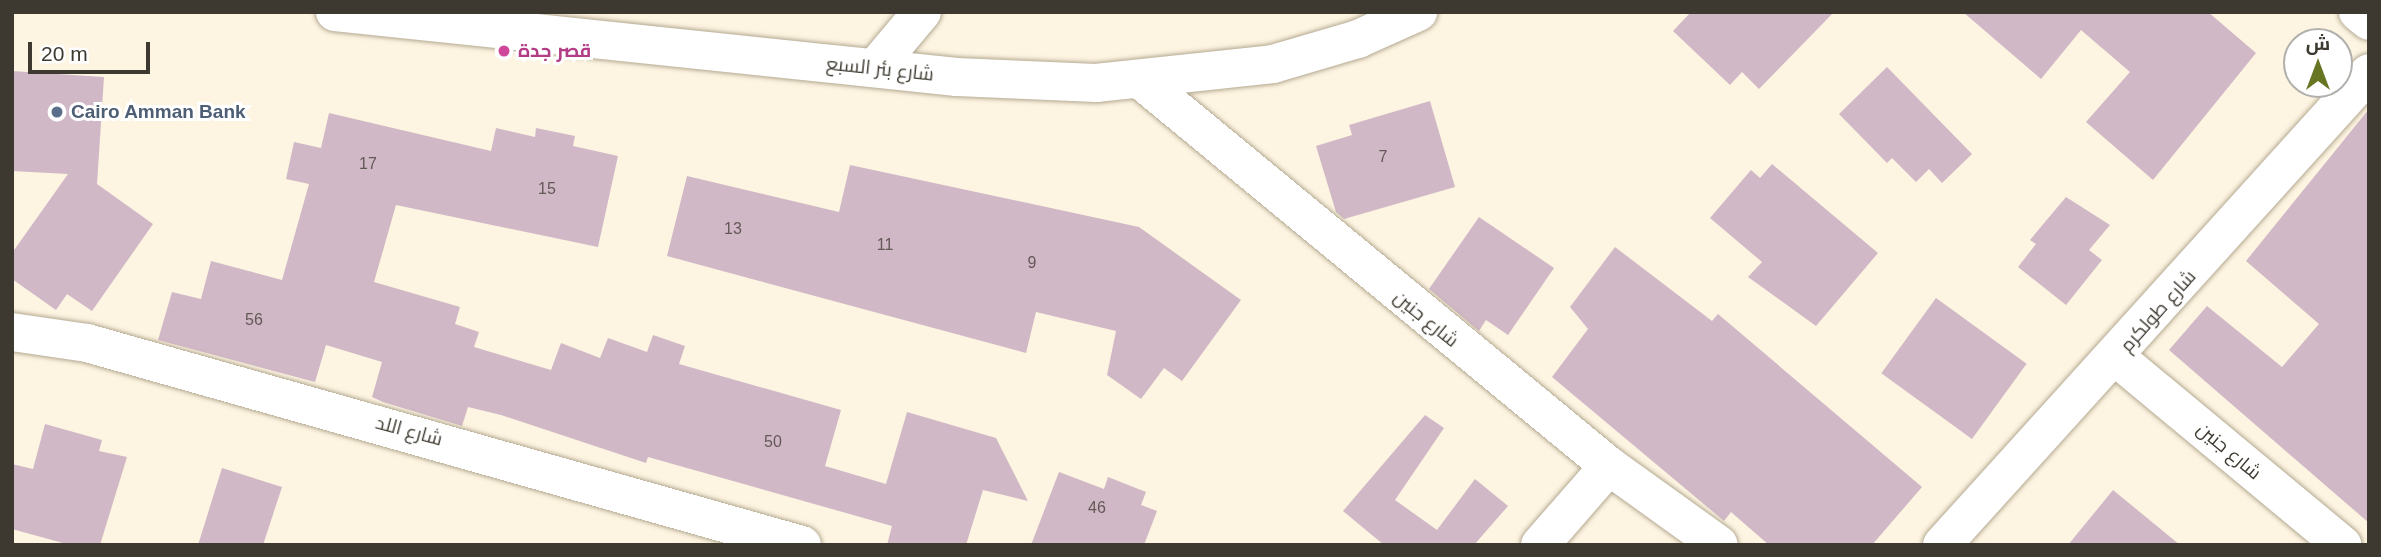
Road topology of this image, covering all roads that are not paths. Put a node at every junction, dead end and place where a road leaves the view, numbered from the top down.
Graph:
1 (335, 12) edge
2 (922, 12) edge
3 (1418, 12) edge
4 (2358, 12) edge
5 (2369, 21) edge
6 (875, 68) junction
7 (2369, 73) edge
8 (1142, 81) junction
9 (12, 332) edge
10 (2117, 358) junction
11 (1609, 466) junction
12 (802, 545) edge
13 (1541, 545) edge
14 (1720, 545) edge
15 (1942, 545) edge
16 (2342, 545) edge

1 - 6 street, شارع بئر السبع
2 - 6 street
3 - 8 street, شارع بئر السبع
4 - 5 street
6 - 8 street, شارع بئر السبع
7 - 10 street, شارع طولكرم
8 - 11 street, شارع جنين
9 - 12 street, شارع اللد
10 - 15 street, شارع طولكرم
10 - 16 street, شارع جنين
11 - 13 street
11 - 14 street, شارع جنين

